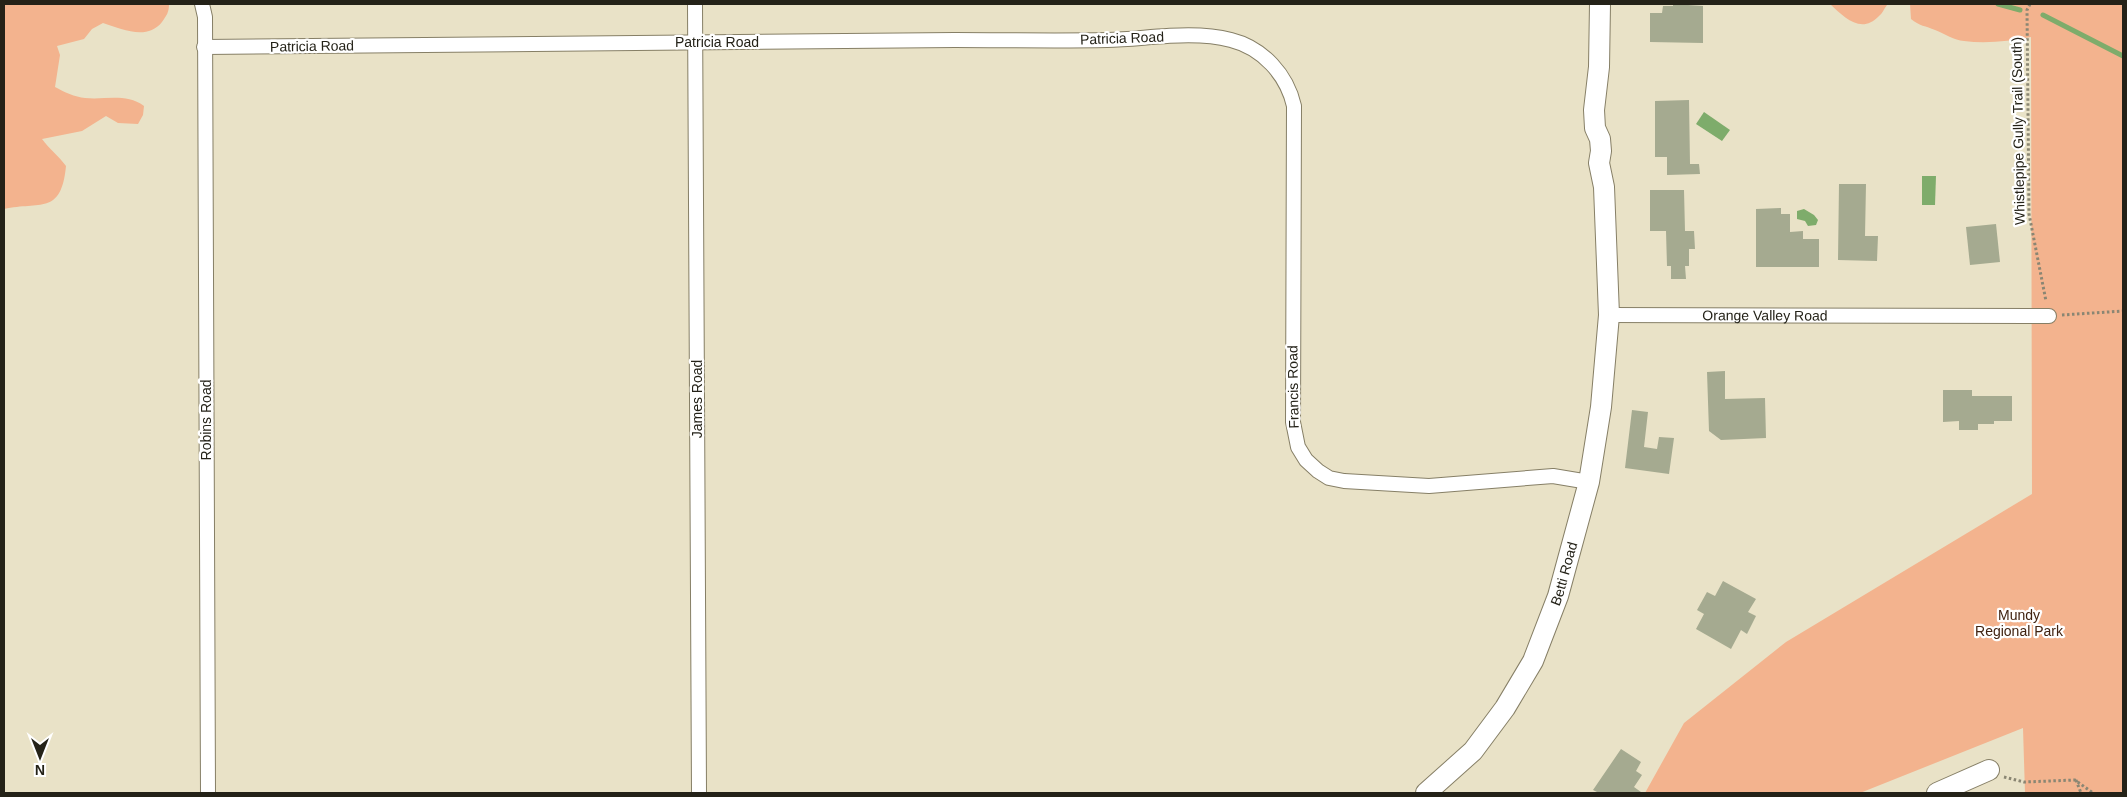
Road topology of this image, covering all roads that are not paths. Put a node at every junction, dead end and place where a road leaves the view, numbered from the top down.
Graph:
1 (202, 4) edge
2 (695, 4) edge
3 (1600, 4) edge
4 (695, 42) junction
5 (204, 47) junction
6 (1268, 60) joint
7 (1609, 315) junction
8 (2049, 316) road end
9 (1589, 482) junction
10 (1989, 770) road end
11 (208, 793) edge
12 (699, 793) edge
13 (1426, 793) edge
14 (1936, 793) edge

1 - 5 street
2 - 4 street, James Road
3 - 7 street
4 - 5 street, Patricia Road
4 - 6 street, Patricia Road
4 - 12 street, James Road
5 - 11 street, Robins Road
6 - 9 street, Francis Road
7 - 8 street, Orange Valley Road
7 - 9 street, Betti Road
9 - 13 street, Betti Road
10 - 14 street

